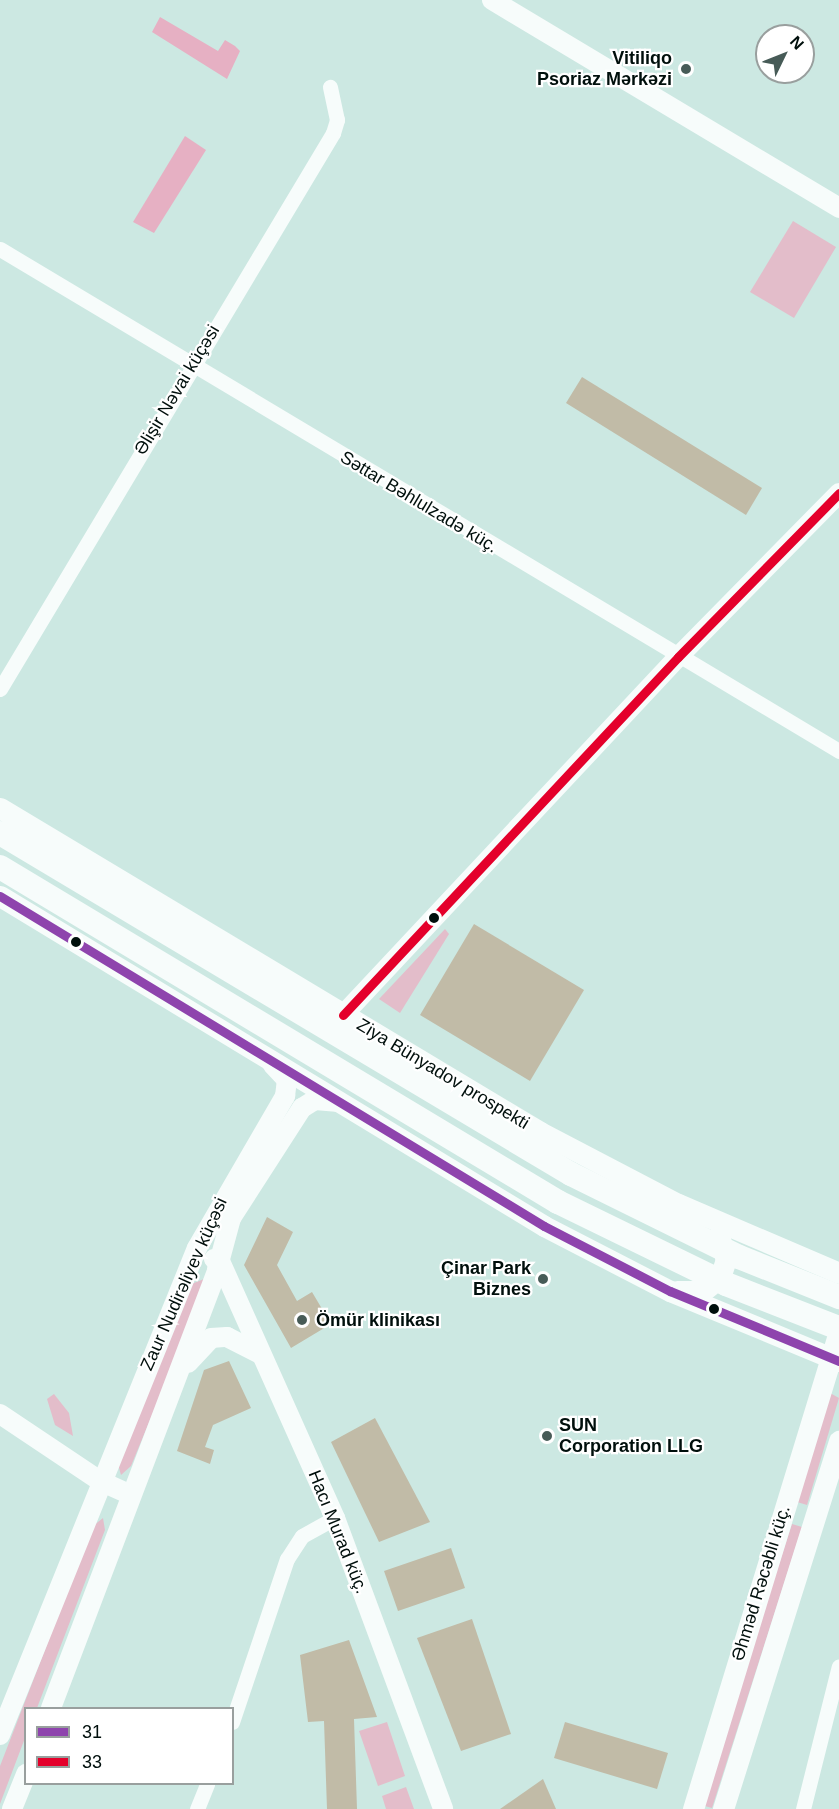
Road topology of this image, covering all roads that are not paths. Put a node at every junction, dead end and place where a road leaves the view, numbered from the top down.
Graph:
1 (492, 0) edge
2 (330, 87) dead end
3 (839, 208) edge
4 (0, 249) edge
5 (192, 367) junction
6 (839, 493) edge
7 (678, 657) junction
8 (0, 689) edge
9 (839, 751) edge
10 (0, 808) edge
11 (0, 814) edge
12 (0, 833) edge
13 (0, 867) edge
14 (0, 884) edge
15 (0, 896) edge
16 (162, 931) junction
17 (144, 956) junction
18 (343, 1015) junction
19 (273, 1065) junction
20 (336, 1102) junction
21 (691, 1210) junction
22 (220, 1262) junction
23 (839, 1273) edge
24 (185, 1274) junction
25 (670, 1291) junction
26 (839, 1297) edge
27 (839, 1329) edge
28 (261, 1354) junction
29 (835, 1359) edge
30 (175, 1381) junction
31 (0, 1414) edge
32 (839, 1441) edge
33 (100, 1481) junction
34 (129, 1494) junction
35 (784, 1506) junction
36 (815, 1515) junction
37 (334, 1518) junction
38 (839, 1666) edge
39 (51, 1707) edge
40 (234, 1716) edge
41 (0, 1736) edge
42 (24, 1779) edge
43 (207, 1785) edge
44 (12, 1809) edge
45 (197, 1809) edge
46 (443, 1809) edge
47 (693, 1809) edge
48 (723, 1809) edge
49 (803, 1809) edge

1 - 3 street
2 - 5 street, Əlişir Nəvai küçəsi
4 - 5 street, Səttar Bəhlulzadə küç.
5 - 7 street, Səttar Bəhlulzadə küç.
5 - 8 street, Əlişir Nəvai küçəsi
6 - 7 street
7 - 9 street, Səttar Bəhlulzadə küç.
7 - 18 street
10 - 18 main road, Ziya Bünyadov prospekti
11 - 16 main road
12 - 16 main road, Ziya Bünyadov prospekti
13 - 17 main road
14 - 17 main road
15 - 19 main road
16 - 26 main road, Ziya Bünyadov prospekti
17 - 27 main road
18 - 21 main road, Ziya Bünyadov prospekti
19 - 20 main road
19 - 24 street, Zaur Nudirəliyev küçəsi
20 - 22 street, Zaur Nudirəliyev küçəsi
20 - 25 main road
21 - 23 main road, Ziya Bünyadov prospekti
21 - 25 main road
22 - 24 street
22 - 28 street, Hacı Murad küç.
22 - 30 street, Zaur Nudirəliyev küçəsi
24 - 33 street, Zaur Nudirəliyev küçəsi
25 - 29 main road
27 - 29 main road, Əhməd Rəcəbli küç.
28 - 30 street
28 - 37 street, Hacı Murad küç.
29 - 35 main road, Əhməd Rəcəbli küç.
30 - 34 street, Zaur Nudirəliyev küçəsi
31 - 33 street
32 - 36 main road, Əhməd Rəcəbli küç.
33 - 34 street
33 - 41 street, Zaur Nudirəliyev küçəsi
34 - 39 street, Zaur Nudirəliyev küçəsi
35 - 36 main road
35 - 47 main road, Əhməd Rəcəbli küç.
36 - 48 main road, Əhməd Rəcəbli küç.
37 - 40 street
37 - 46 street, Hacı Murad küç.
38 - 49 street
42 - 44 street
43 - 45 street

